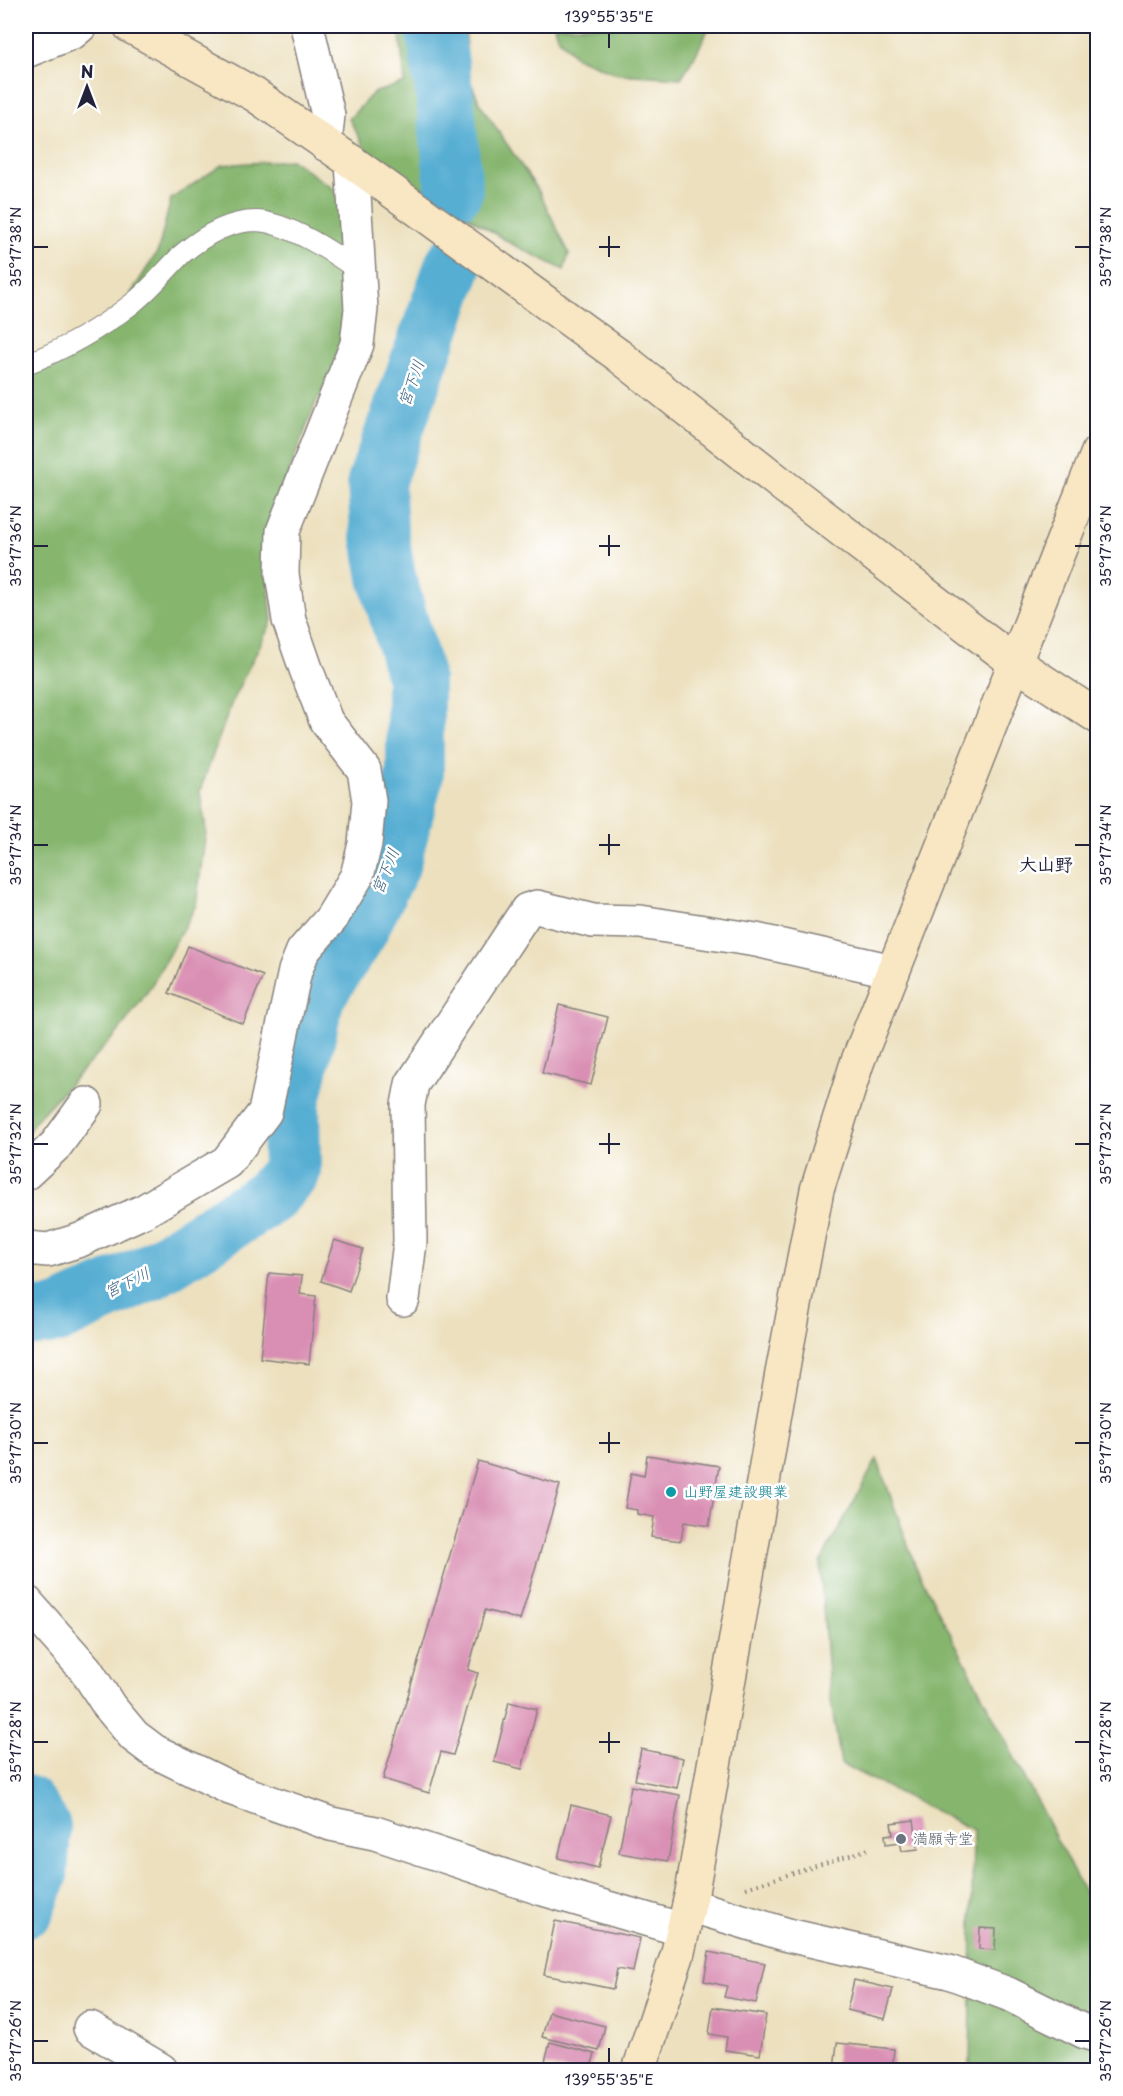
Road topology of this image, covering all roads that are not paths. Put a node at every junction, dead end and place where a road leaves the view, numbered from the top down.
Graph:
1 (80, 26) edge
2 (143, 26) edge
3 (307, 26) edge
4 (26, 51) edge
5 (325, 144) junction
6 (352, 162) junction
7 (359, 271) junction
8 (26, 364) edge
9 (1098, 452) edge
10 (1014, 662) junction
11 (1098, 717) edge
12 (893, 971) junction
13 (86, 1104) dead end
14 (26, 1173) edge
15 (26, 1248) edge
16 (403, 1299) dead end
17 (26, 1602) edge
18 (686, 1917) junction
19 (90, 2028) dead end
20 (1098, 2036) edge
21 (161, 2070) edge
22 (639, 2070) edge

1 - 4 street
2 - 5 street
3 - 5 street
5 - 6 street
6 - 7 street
6 - 10 street
7 - 8 lane
7 - 15 street
9 - 10 street
10 - 11 street
10 - 12 street
12 - 16 street
12 - 18 street
13 - 14 street
17 - 18 street
18 - 20 street
18 - 22 street
19 - 21 street

